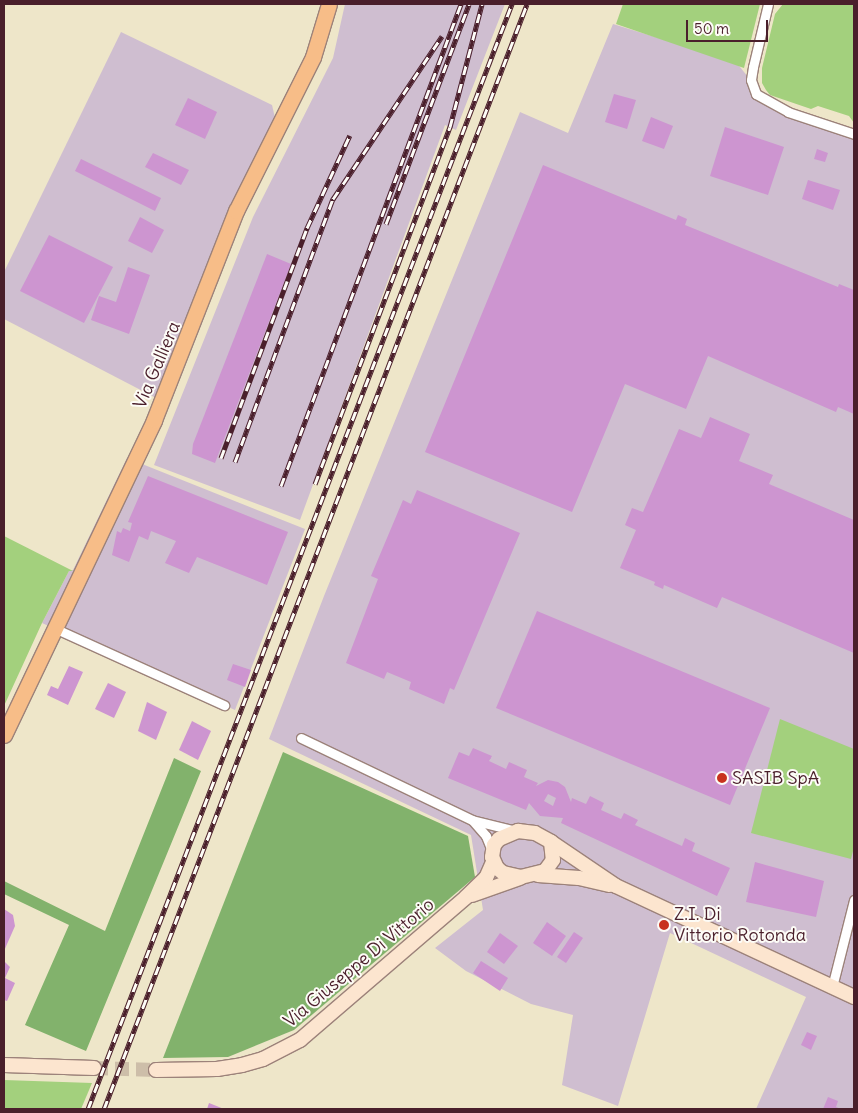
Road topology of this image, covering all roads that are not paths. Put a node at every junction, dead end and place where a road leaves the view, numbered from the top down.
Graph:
1 (329, 4) edge
2 (768, 4) edge
3 (854, 134) edge
4 (54, 628) junction
5 (224, 705) dead end
6 (4, 735) edge
7 (301, 738) dead end
8 (472, 820) junction
9 (518, 832) junction
10 (551, 842) junction
11 (492, 857) junction
12 (538, 875) junction
13 (521, 877) junction
14 (616, 886) junction
15 (466, 897) junction
16 (854, 900) edge
17 (832, 987) junction
18 (854, 997) edge
19 (4, 1065) edge
20 (94, 1068) tunnel mouth
21 (156, 1070) tunnel mouth

1 - 4 main road, Via Galliera
2 - 3 street
4 - 5 street
4 - 6 main road, Via Galliera
7 - 8 street, Via Giuseppe Di Vittorio
8 - 9 street, Via Giuseppe Di Vittorio
8 - 11 street, Via Giuseppe Di Vittorio
9 - 10 street, Via Giuseppe Di Vittorio
9 - 11 street, Via Giuseppe Di Vittorio
10 - 12 street
10 - 14 street, Via Giuseppe Di Vittorio
11 - 13 street, Via Giuseppe Di Vittorio
11 - 15 street, Via Giuseppe Di Vittorio
12 - 13 street, Via Giuseppe Di Vittorio
12 - 14 street, Via Giuseppe Di Vittorio
13 - 15 street, Via Giuseppe Di Vittorio
14 - 17 street, Via Giuseppe Di Vittorio
15 - 21 street, Via Giuseppe Di Vittorio
16 - 17 street
17 - 18 street, Via Giuseppe Di Vittorio
19 - 20 street

